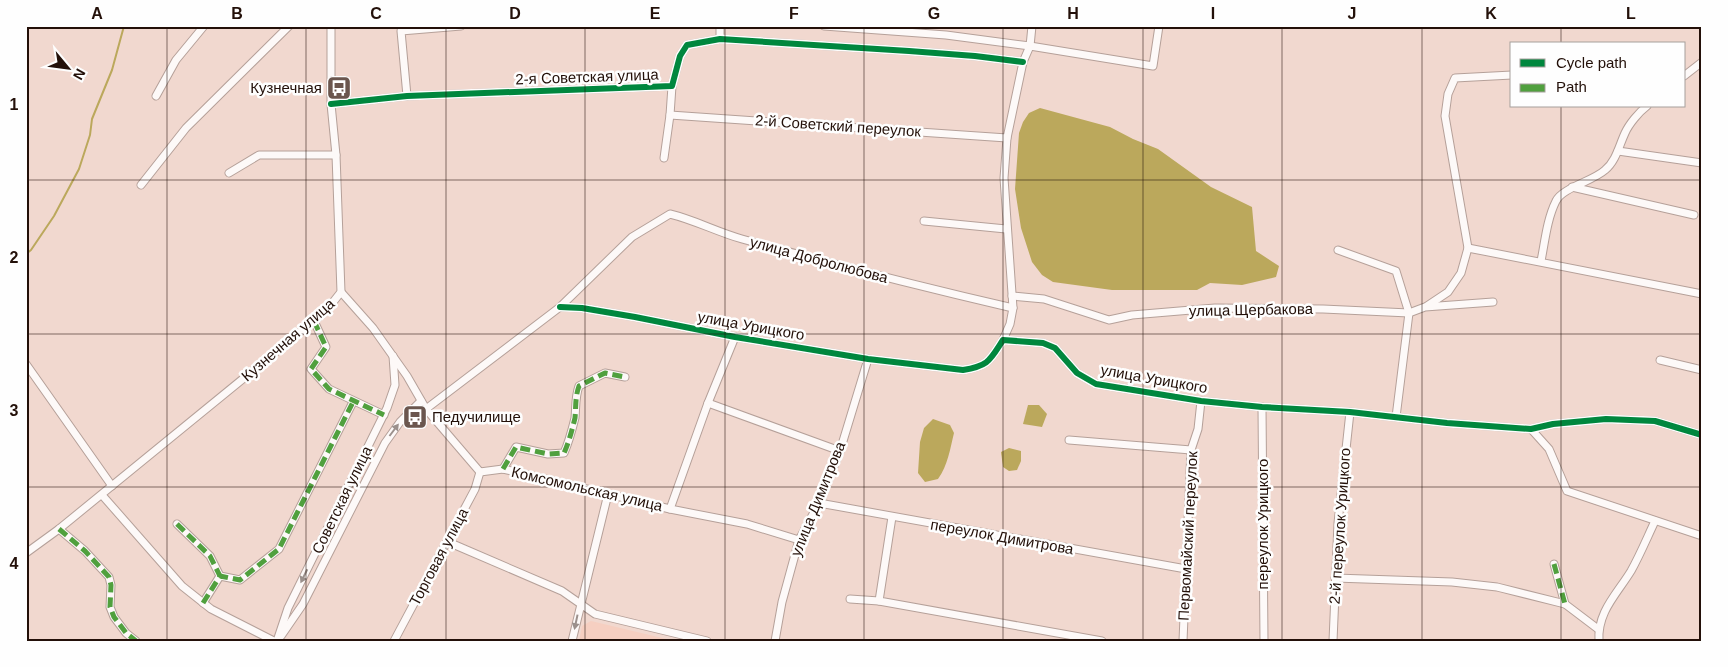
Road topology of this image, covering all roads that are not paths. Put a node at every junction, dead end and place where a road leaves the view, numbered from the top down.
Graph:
1 (204, 26) edge
2 (289, 26) edge
3 (331, 26) edge
4 (461, 26) edge
5 (720, 26) edge
6 (824, 26) edge
7 (1032, 26) edge
8 (1160, 26) edge
9 (720, 39) junction
10 (1030, 46) junction
11 (1023, 62) junction
12 (1702, 62) edge
13 (1686, 74) edge
14 (1510, 76) edge
15 (672, 86) junction
16 (156, 96) dead end
17 (407, 96) junction
18 (331, 104) junction
19 (1645, 108) edge
20 (670, 115) junction
21 (1007, 138) junction
22 (1618, 151) junction
23 (336, 155) junction
24 (664, 158) dead end
25 (1702, 163) edge
26 (229, 173) dead end
27 (141, 185) dead end
28 (1572, 187) junction
29 (1694, 215) dead end
30 (924, 221) dead end
31 (1006, 229) junction
32 (1468, 248) junction
33 (1338, 250) dead end
34 (1541, 261) junction
35 (341, 292) junction
36 (1702, 294) edge
37 (1012, 296) junction
38 (1493, 302) dead end
39 (560, 307) junction
40 (1425, 307) junction
41 (1013, 308) junction
42 (1409, 313) junction
43 (314, 321) junction
44 (735, 337) junction
45 (1004, 340) junction
46 (393, 356) junction
47 (868, 360) junction
48 (1660, 360) dead end
49 (26, 364) edge
50 (1702, 370) edge
51 (625, 377) dead end
52 (421, 401) junction
53 (1201, 401) junction
54 (353, 402) junction
55 (708, 403) junction
56 (1262, 407) junction
57 (426, 409) junction
58 (1350, 412) junction
59 (384, 415) junction
60 (1396, 417) junction
61 (1531, 429) junction
62 (1702, 435) edge
63 (1069, 440) dead end
64 (1191, 450) junction
65 (840, 451) junction
66 (503, 469) junction
67 (480, 472) junction
68 (112, 486) junction
69 (608, 494) junction
70 (102, 495) junction
71 (818, 502) junction
72 (670, 509) junction
73 (892, 517) junction
74 (1655, 521) junction
75 (177, 524) dead end
76 (59, 529) junction
77 (1702, 536) edge
78 (799, 540) junction
79 (448, 542) junction
80 (26, 553) edge
81 (1554, 564) dead end
82 (1186, 569) junction
83 (220, 576) junction
84 (1335, 578) junction
85 (850, 599) dead end
86 (879, 601) junction
87 (203, 603) junction
88 (580, 603) junction
89 (1565, 604) junction
90 (1598, 629) junction
91 (136, 641) edge
92 (276, 641) edge
93 (394, 641) edge
94 (572, 641) edge
95 (707, 641) edge
96 (775, 641) edge
97 (1102, 641) edge
98 (1183, 641) edge
99 (1264, 641) edge
100 (1333, 641) edge
101 (1599, 641) edge

1 - 16 street
2 - 27 street
3 - 18 street, Кузнечная улица
4 - 17 street
5 - 9 street
6 - 10 street
7 - 10 street
8 - 10 street
9 - 11 street, 2-я Советская улица
9 - 15 street, 2-я Советская улица
10 - 11 street
11 - 21 street
12 - 13 street
14 - 32 street
15 - 17 street, 2-я Советская улица
15 - 20 street
17 - 18 street, 2-я Советская улица
18 - 23 street, Кузнечная улица
19 - 22 street
20 - 21 street, 2-й Советский переулок
20 - 24 street
21 - 31 street
22 - 25 street
22 - 28 street
23 - 26 street
23 - 35 street, Кузнечная улица
28 - 29 street
28 - 34 street
30 - 31 street
31 - 37 street
32 - 34 street
32 - 40 street
33 - 42 street
34 - 36 street
35 - 43 street, Кузнечная улица
35 - 46 street
37 - 41 street
37 - 42 street, улица Щербакова
38 - 40 street, улица Щербакова
39 - 41 street, улица Добролюбова
39 - 44 street, улица Урицкого
39 - 57 street
40 - 42 street, улица Щербакова
41 - 45 street
42 - 60 street
43 - 54 street
43 - 68 street, Кузнечная улица
44 - 47 street, улица Урицкого
44 - 55 street
45 - 47 street, улица Урицкого
45 - 53 street, улица Урицкого
46 - 52 street
46 - 59 street, Советская улица
47 - 65 street, улица Димитрова
48 - 50 street
49 - 68 street
51 - 66 street
52 - 57 street
92 -> 52 street, Советская улица
53 - 56 street, улица Урицкого
53 - 64 street, Первомайский переулок
54 - 59 street
54 - 83 street
55 - 65 street
55 - 72 street
56 - 58 street, улица Урицкого
56 - 99 street, переулок Урицкого
57 - 67 street
58 - 60 street, улица Урицкого
58 - 84 street, 2-й переулок Урицкого
59 -> 92 street, Советская улица
60 - 61 street, улица Урицкого
61 - 62 street, улица Урицкого
61 - 74 street
63 - 64 street
64 - 82 street, Первомайский переулок
65 - 71 street, улица Димитрова
66 - 67 street, Комсомольская улица
66 - 69 street, Комсомольская улица
67 - 79 street, Торговая улица
68 - 70 street, Кузнечная улица
69 - 72 street, Комсомольская улица
69 - 88 street
70 - 76 street, Кузнечная улица
70 - 87 street
71 - 73 street, переулок Димитрова
71 - 78 street, улица Димитрова
72 - 78 street, Комсомольская улица
73 - 82 street, переулок Димитрова
73 - 86 street
74 - 77 street
74 - 90 street
75 - 83 street
76 - 80 street, Кузнечная улица
76 - 91 street
78 - 96 street, улица Димитрова
79 - 88 street
79 - 93 street, Торговая улица
81 - 89 street
82 - 98 street, Первомайский переулок
83 - 87 street
84 - 89 street
84 - 100 street, 2-й переулок Урицкого
85 - 86 street
86 - 97 street
87 - 92 street
88 -> 94 street
88 - 95 street
89 - 90 street
90 - 101 street

